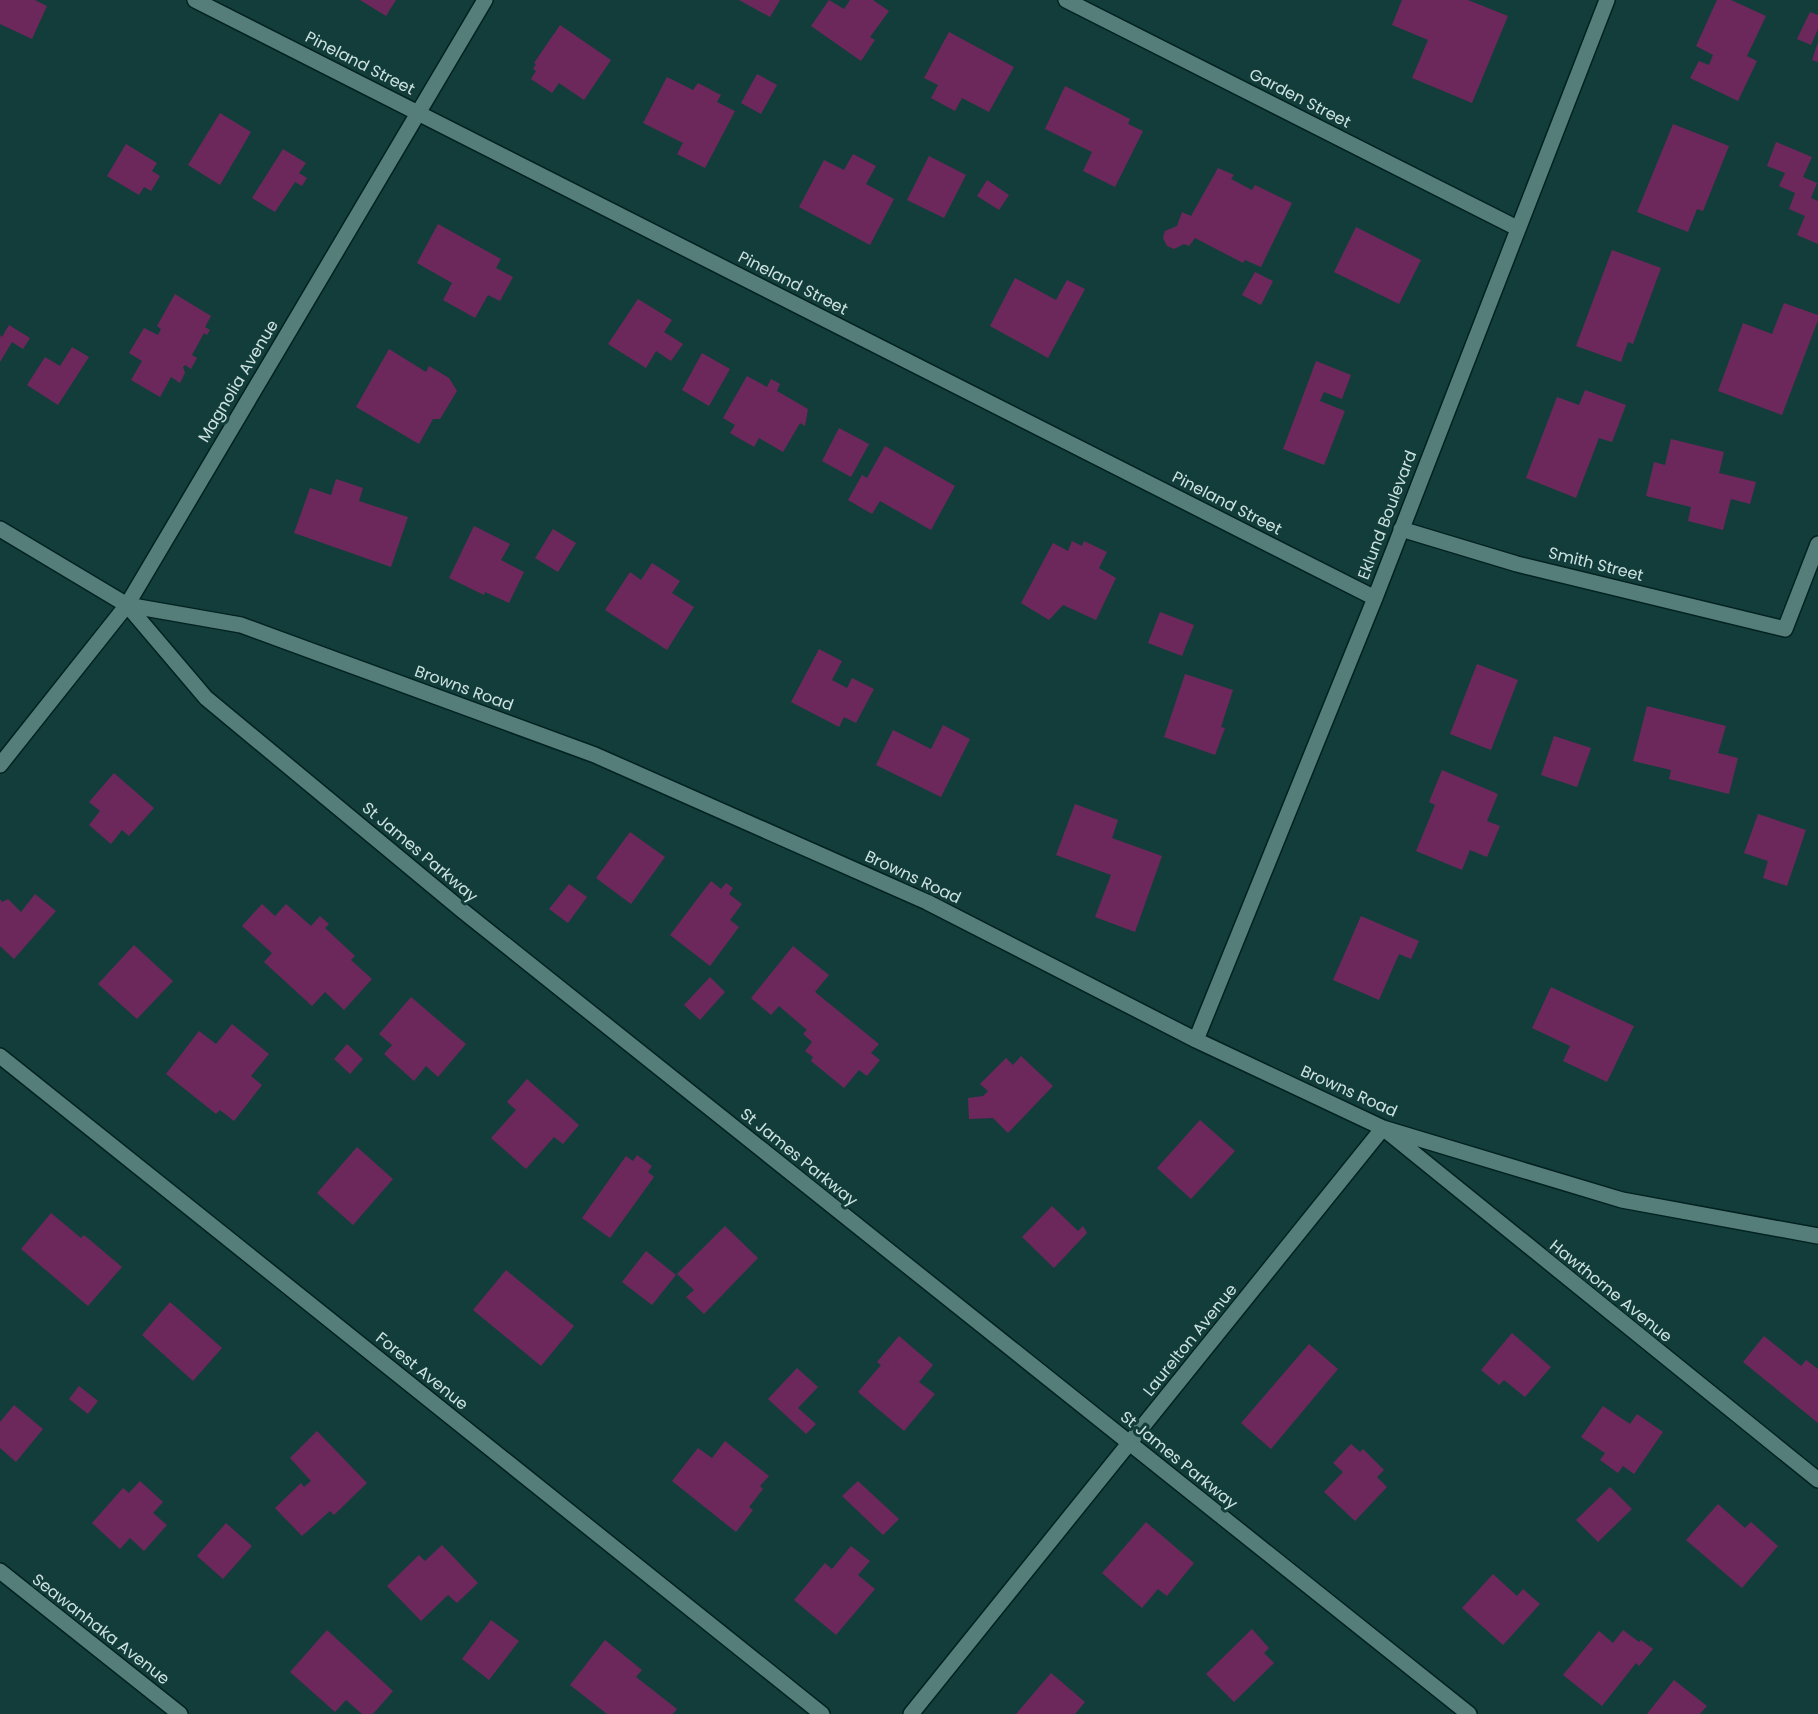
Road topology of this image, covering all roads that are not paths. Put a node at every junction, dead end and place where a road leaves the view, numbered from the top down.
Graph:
1 (195, 0) edge
2 (485, 0) edge
3 (1066, 0) edge
4 (1607, 0) edge
5 (418, 113) junction
6 (1517, 228) junction
7 (0, 529) edge
8 (1401, 529) junction
9 (1818, 544) edge
10 (1375, 598) junction
11 (127, 605) junction
12 (0, 765) edge
13 (1196, 1040) junction
14 (0, 1056) edge
15 (1383, 1128) junction
16 (1818, 1236) edge
17 (1130, 1444) junction
18 (1818, 1480) edge
19 (0, 1572) edge
20 (180, 1714) edge
21 (822, 1714) edge
22 (911, 1714) edge
23 (1469, 1714) edge

1 - 5 street, Pineland Street
2 - 5 street, Magnolia Avenue
3 - 6 street, Garden Street
4 - 6 street, Eklund Boulevard
5 - 10 street, Pineland Street
5 - 11 street, Magnolia Avenue
6 - 8 street, Eklund Boulevard
7 - 11 street, Browns Road
8 - 9 street, Smith Street
8 - 10 street, Eklund Boulevard
10 - 13 street, Eklund Boulevard
11 - 12 street, Magnolia Avenue
11 - 13 street, Browns Road
11 - 17 street, St James Parkway
13 - 15 street, Browns Road
14 - 21 street, Forest Avenue
15 - 16 street, Browns Road
15 - 17 street, Laurelton Avenue
15 - 18 street, Hawthorne Avenue
17 - 22 street, Laurelton Avenue
17 - 23 street, St James Parkway
19 - 20 street, Seawanhaka Avenue

